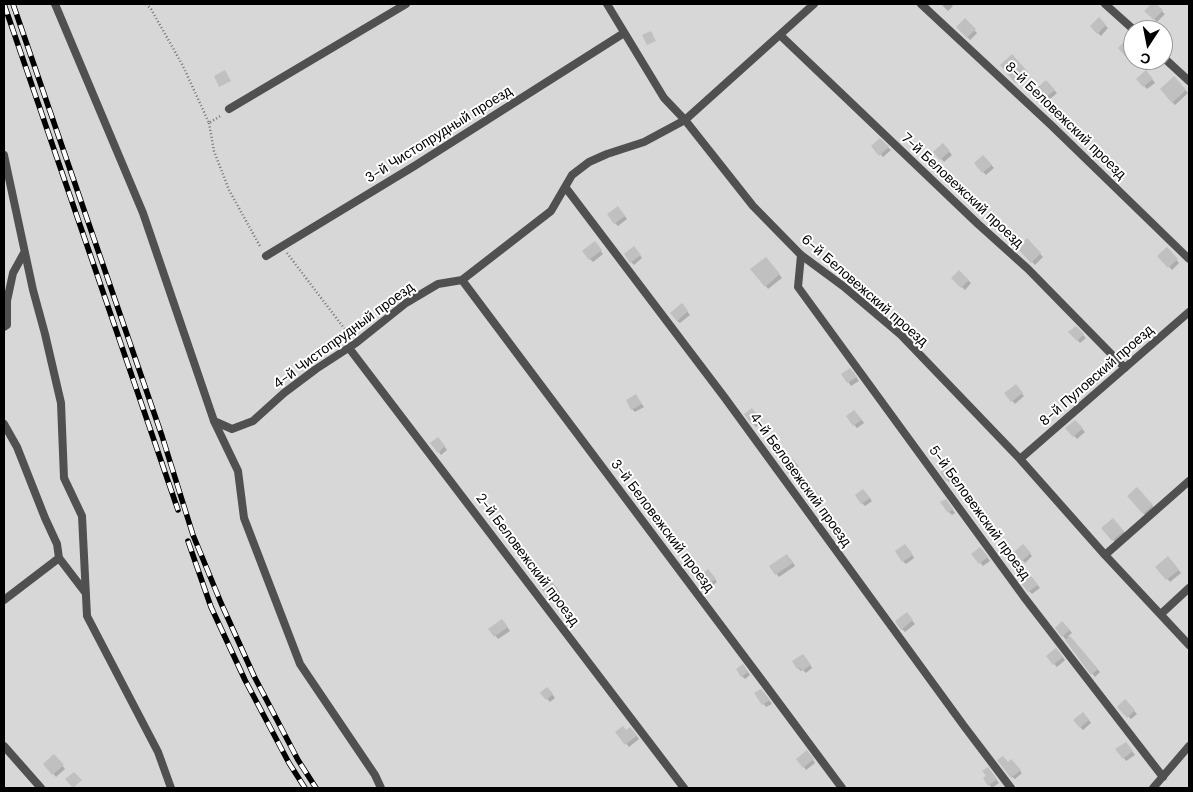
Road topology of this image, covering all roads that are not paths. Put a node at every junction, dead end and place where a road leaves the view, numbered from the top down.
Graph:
1 (55, 4) edge
2 (406, 4) edge
3 (607, 4) edge
4 (814, 4) edge
5 (921, 4) edge
6 (1105, 4) edge
7 (1123, 20) edge
8 (624, 32) junction
9 (780, 35) junction
10 (1173, 66) edge
11 (1189, 81) edge
12 (229, 109) road end
13 (685, 120) junction
14 (4, 155) edge
15 (566, 188) junction
16 (24, 252) junction
17 (801, 255) junction
18 (266, 256) road end
19 (1189, 259) edge
20 (462, 280) junction
21 (1189, 312) edge
22 (4, 327) edge
23 (352, 346) junction
24 (1125, 368) junction
25 (214, 421) junction
26 (4, 424) edge
27 (1020, 459) junction
28 (1189, 481) edge
29 (1104, 555) junction
30 (59, 558) junction
31 (1189, 588) edge
32 (86, 592) junction
33 (4, 600) edge
34 (1161, 614) junction
35 (1189, 645) edge
36 (4, 746) edge
37 (1189, 746) edge
38 (1163, 777) junction
39 (42, 788) edge
40 (171, 788) edge
41 (381, 788) edge
42 (684, 788) edge
43 (842, 788) edge
44 (1011, 788) edge
45 (1153, 788) edge

1 - 25 lane
2 - 12 lane
3 - 8 lane, 6-й Беловежский проезд
4 - 9 lane, 4-й Чистопрудный проезд
5 - 19 lane, 8-й Беловежский проезд
6 - 7 lane
8 - 13 lane, 6-й Беловежский проезд
8 - 18 lane, 3-й Чистопрудный проезд
9 - 13 lane, 4-й Чистопрудный проезд
9 - 24 lane, 7-й Беловежский проезд
10 - 11 lane
13 - 15 lane, 4-й Чистопрудный проезд
13 - 17 lane, 6-й Беловежский проезд
14 - 16 lane
15 - 20 lane, 4-й Чистопрудный проезд
15 - 44 lane, 4-й Беловежский проезд
16 - 22 lane
16 - 32 lane
17 - 27 lane, 6-й Беловежский проезд
17 - 38 lane, 5-й Беловежский проезд
20 - 23 lane, 4-й Чистопрудный проезд
20 - 43 lane, 3-й Беловежский проезд
21 - 24 lane, 8-й Пуловский проезд
23 - 25 lane, 4-й Чистопрудный проезд
23 - 42 lane, 2-й Беловежский проезд
24 - 27 lane, 8-й Пуловский проезд
25 - 41 lane
26 - 30 lane
27 - 29 lane, 6-й Беловежский проезд
28 - 29 lane
29 - 34 lane, 6-й Беловежский проезд
30 - 32 lane
30 - 33 lane
31 - 34 lane
32 - 40 lane
34 - 35 lane, 6-й Беловежский проезд
36 - 39 lane
37 - 38 lane
38 - 45 lane

